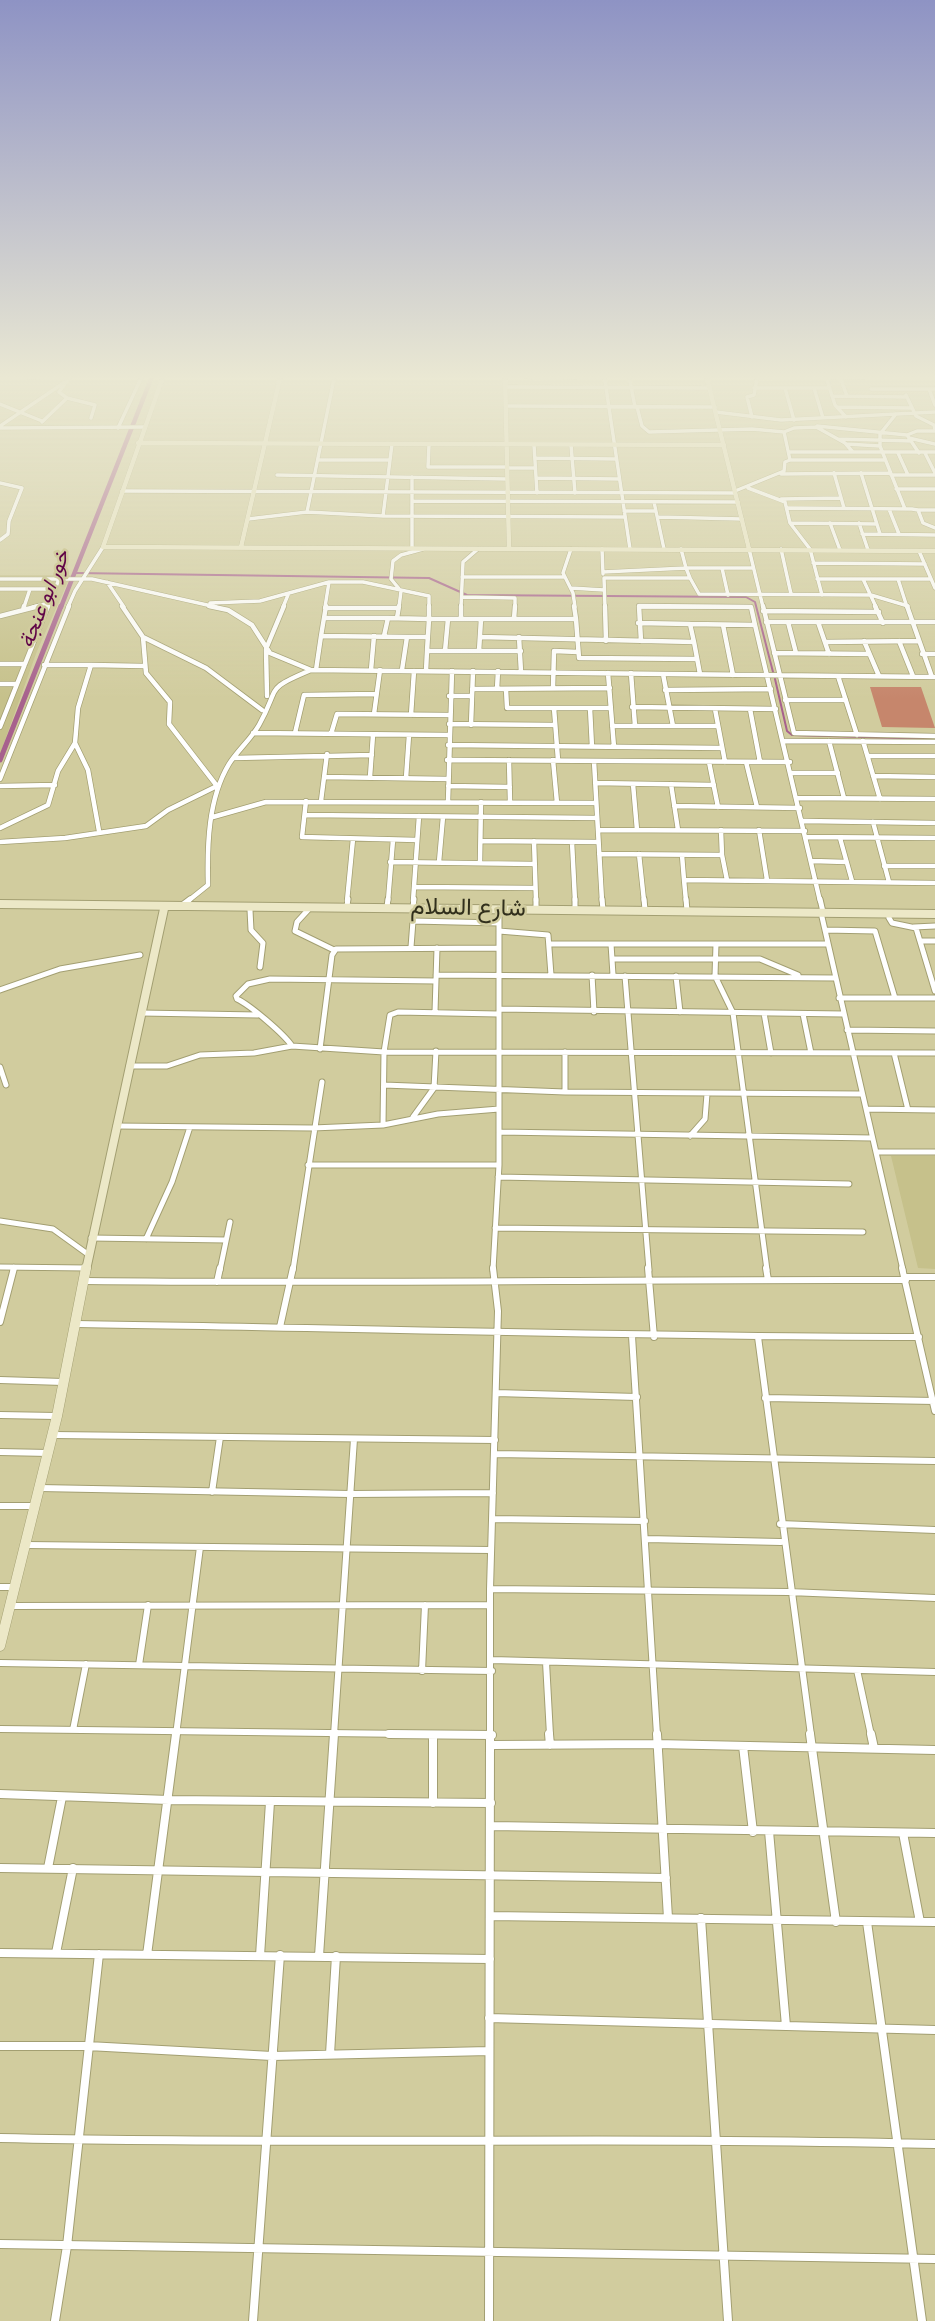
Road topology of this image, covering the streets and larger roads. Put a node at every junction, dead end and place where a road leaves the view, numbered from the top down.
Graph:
1 (125, 482) edge
2 (256, 482) edge
3 (315, 482) edge
4 (388, 482) edge
5 (412, 482) edge
6 (507, 482) edge
7 (536, 482) edge
8 (574, 482) edge
9 (619, 482) edge
10 (733, 482) edge
11 (762, 482) edge
12 (837, 482) edge
13 (864, 482) edge
14 (893, 482) edge
15 (0, 483) edge
16 (748, 488) junction
17 (896, 489) junction
18 (935, 489) edge
19 (122, 491) junction
20 (254, 492) junction
21 (313, 492) junction
22 (387, 492) junction
23 (412, 492) junction
24 (735, 492) junction
25 (508, 493) junction
26 (537, 493) junction
27 (575, 493) junction
28 (621, 493) junction
29 (841, 498) junction
30 (781, 499) junction
31 (412, 500) junction
32 (508, 501) junction
33 (623, 501) junction
34 (654, 502) junction
35 (676, 502) junction
36 (738, 502) junction
37 (788, 508) junction
38 (844, 509) junction
39 (872, 509) junction
40 (889, 509) junction
41 (905, 509) junction
42 (918, 510) junction
43 (935, 510) edge
44 (624, 511) junction
45 (656, 511) junction
46 (307, 512) junction
47 (383, 516) junction
48 (412, 516) junction
49 (508, 517) junction
50 (625, 517) junction
51 (658, 517) junction
52 (680, 517) junction
53 (248, 519) junction
54 (742, 519) junction
55 (790, 523) junction
56 (830, 523) junction
57 (859, 523) junction
58 (877, 523) junction
59 (0, 525) edge
60 (8, 526) junction
61 (935, 527) edge
62 (863, 534) junction
63 (880, 534) junction
64 (899, 534) junction
65 (935, 534) edge
66 (0, 540) edge
67 (103, 547) junction
68 (241, 547) junction
69 (412, 548) junction
70 (429, 548) junction
71 (481, 548) junction
72 (509, 548) junction
73 (571, 549) junction
74 (602, 549) junction
75 (630, 549) junction
76 (664, 549) junction
77 (681, 549) junction
78 (749, 549) junction
79 (781, 549) junction
80 (810, 550) junction
81 (840, 550) junction
82 (868, 550) junction
83 (877, 550) junction
84 (919, 551) junction
85 (935, 551) edge
86 (813, 563) junction
87 (880, 563) junction
88 (925, 564) junction
89 (685, 568) junction
90 (722, 568) junction
91 (752, 568) junction
92 (603, 575) junction
93 (462, 577) junction
94 (564, 577) junction
95 (690, 578) junction
96 (0, 579) edge
97 (59, 579) junction
98 (79, 579) junction
99 (817, 579) junction
100 (863, 579) junction
101 (898, 579) junction
102 (933, 581) edge
103 (107, 582) junction
104 (329, 582) junction
105 (571, 588) junction
106 (935, 588) edge
107 (0, 589) edge
108 (30, 589) junction
109 (55, 589) junction
110 (604, 590) junction
111 (401, 591) junction
112 (792, 594) junction
113 (288, 595) junction
114 (728, 595) junction
115 (759, 595) junction
116 (822, 595) junction
117 (871, 595) junction
118 (463, 597) junction
119 (49, 603) junction
120 (192, 604) junction
121 (908, 606) junction
122 (325, 608) junction
123 (377, 608) junction
124 (398, 608) junction
125 (23, 610) junction
126 (763, 611) junction
127 (879, 612) junction
128 (0, 616) edge
129 (324, 618) junction
130 (376, 618) junction
131 (387, 618) junction
132 (397, 618) junction
133 (429, 619) junction
134 (448, 619) junction
135 (461, 619) junction
136 (481, 619) junction
137 (514, 619) junction
138 (576, 619) junction
139 (766, 622) junction
140 (788, 622) junction
141 (818, 622) junction
142 (883, 622) junction
143 (934, 622) edge
144 (638, 623) junction
145 (912, 623) junction
146 (690, 624) junction
147 (723, 625) junction
148 (755, 625) junction
149 (935, 630) edge
150 (321, 636) junction
151 (374, 636) junction
152 (384, 636) junction
153 (143, 637) junction
154 (407, 637) junction
155 (427, 637) junction
156 (480, 637) junction
157 (519, 637) junction
158 (553, 638) junction
159 (578, 639) junction
160 (606, 641) junction
161 (641, 641) junction
162 (864, 641) junction
163 (899, 641) junction
164 (918, 641) junction
165 (694, 642) junction
166 (825, 642) junction
167 (266, 649) junction
168 (426, 651) junction
169 (445, 651) junction
170 (479, 651) junction
171 (521, 651) junction
172 (554, 652) junction
173 (578, 652) junction
174 (774, 653) junction
175 (796, 653) junction
176 (829, 654) junction
177 (869, 654) junction
178 (922, 654) junction
179 (935, 654) edge
180 (579, 658) junction
181 (654, 659) junction
182 (697, 659) junction
183 (0, 664) edge
184 (25, 664) junction
185 (44, 665) junction
186 (91, 665) junction
187 (143, 666) junction
188 (313, 670) junction
189 (371, 670) junction
190 (380, 670) junction
191 (402, 670) junction
192 (414, 671) junction
193 (426, 671) junction
194 (452, 671) junction
195 (473, 671) junction
196 (498, 671) junction
197 (521, 672) junction
198 (555, 672) junction
199 (578, 672) junction
200 (607, 673) junction
201 (631, 673) junction
202 (656, 674) junction
203 (663, 674) junction
204 (700, 674) junction
205 (733, 675) junction
206 (766, 675) junction
207 (779, 675) junction
208 (838, 676) junction
209 (879, 676) junction
210 (913, 676) junction
211 (934, 677) edge
212 (0, 684) edge
213 (17, 684) junction
214 (553, 688) junction
215 (610, 688) junction
216 (472, 689) junction
217 (506, 689) junction
218 (771, 689) junction
219 (497, 690) junction
220 (665, 690) junction
221 (376, 694) junction
222 (449, 696) junction
223 (472, 696) junction
224 (267, 700) junction
225 (785, 700) junction
226 (846, 700) junction
227 (632, 707) junction
228 (506, 708) junction
229 (554, 708) junction
230 (590, 708) junction
231 (611, 708) junction
232 (668, 708) junction
233 (715, 709) junction
234 (750, 709) junction
235 (776, 709) junction
236 (262, 710) junction
237 (374, 714) junction
238 (411, 715) junction
239 (448, 715) junction
240 (449, 724) junction
241 (471, 725) junction
242 (509, 725) junction
243 (554, 725) junction
244 (612, 726) junction
245 (635, 726) junction
246 (673, 726) junction
247 (718, 726) junction
248 (0, 727) edge
249 (253, 733) junction
250 (295, 733) junction
251 (331, 734) junction
252 (373, 735) junction
253 (409, 735) junction
254 (857, 735) junction
255 (448, 736) junction
256 (935, 736) edge
257 (785, 741) junction
258 (829, 741) junction
259 (863, 741) junction
260 (935, 742) edge
261 (75, 743) junction
262 (448, 745) junction
263 (524, 746) junction
264 (556, 747) junction
265 (592, 747) junction
266 (604, 747) junction
267 (614, 747) junction
268 (651, 747) junction
269 (675, 747) junction
270 (722, 748) junction
271 (327, 754) junction
272 (372, 755) junction
273 (867, 756) junction
274 (935, 756) edge
275 (234, 758) junction
276 (447, 760) junction
277 (509, 760) junction
278 (524, 760) junction
279 (555, 760) junction
280 (606, 760) junction
281 (594, 761) junction
282 (653, 761) junction
283 (678, 761) junction
284 (709, 762) junction
285 (725, 762) junction
286 (746, 762) junction
287 (760, 762) junction
288 (790, 762) junction
289 (792, 773) junction
290 (838, 773) junction
291 (1, 776) edge
292 (873, 776) junction
293 (325, 777) junction
294 (934, 777) edge
295 (370, 778) junction
296 (406, 778) junction
297 (448, 779) junction
298 (594, 783) junction
299 (935, 783) edge
300 (633, 784) junction
301 (671, 784) junction
302 (55, 785) junction
303 (714, 785) junction
304 (0, 786) edge
305 (217, 786) junction
306 (448, 786) junction
307 (510, 787) junction
308 (797, 798) junction
309 (844, 798) junction
310 (880, 799) junction
311 (935, 799) edge
312 (306, 801) junction
313 (321, 801) junction
314 (382, 802) junction
315 (448, 802) junction
316 (481, 802) junction
317 (510, 802) junction
318 (557, 803) junction
319 (596, 803) junction
320 (674, 806) junction
321 (718, 807) junction
322 (757, 807) junction
323 (800, 808) junction
324 (306, 815) junction
325 (380, 816) junction
326 (214, 817) junction
327 (419, 817) junction
328 (443, 817) junction
329 (481, 817) junction
330 (597, 818) junction
331 (803, 821) junction
332 (873, 822) junction
333 (935, 823) edge
334 (0, 828) edge
335 (598, 830) junction
336 (637, 830) junction
337 (678, 830) junction
338 (721, 830) junction
339 (760, 830) junction
340 (99, 831) junction
341 (806, 834) junction
342 (840, 838) junction
343 (877, 838) junction
344 (935, 838) edge
345 (354, 839) junction
346 (393, 840) junction
347 (417, 840) junction
348 (481, 841) junction
349 (0, 842) edge
350 (534, 842) junction
351 (572, 842) junction
352 (597, 842) junction
353 (598, 854) junction
354 (639, 855) junction
355 (682, 855) junction
356 (722, 855) junction
357 (390, 862) junction
358 (416, 862) junction
359 (439, 862) junction
360 (480, 862) junction
361 (812, 862) junction
362 (846, 862) junction
363 (534, 863) junction
364 (884, 866) junction
365 (935, 866) edge
366 (684, 880) junction
367 (727, 880) junction
368 (767, 880) junction
369 (816, 881) junction
370 (852, 881) junction
371 (889, 882) junction
372 (935, 883) edge
373 (415, 887) junction
374 (534, 888) junction
375 (182, 905) junction
376 (0, 906) edge
377 (347, 906) junction
378 (387, 906) junction
379 (413, 907) junction
380 (164, 909) junction
381 (536, 909) junction
382 (575, 909) junction
383 (250, 910) junction
384 (308, 910) junction
385 (603, 910) junction
386 (645, 910) junction
387 (687, 911) junction
388 (499, 913) junction
389 (823, 914) junction
390 (935, 916) edge
391 (890, 918) junction
392 (499, 923) junction
393 (935, 926) edge
394 (914, 927) junction
395 (825, 929) junction
396 (499, 931) junction
397 (921, 941) junction
398 (935, 941) edge
399 (549, 944) junction
400 (611, 944) junction
401 (716, 944) junction
402 (760, 944) junction
403 (827, 944) junction
404 (411, 947) junction
405 (437, 948) junction
406 (498, 948) junction
407 (334, 950) junction
408 (140, 955) dead end
409 (612, 959) junction
410 (760, 959) junction
411 (716, 960) junction
412 (260, 967) dead end
413 (932, 970) edge
414 (499, 975) junction
415 (551, 975) junction
416 (592, 975) junction
417 (613, 975) junction
418 (625, 976) junction
419 (676, 976) junction
420 (715, 976) junction
421 (802, 977) junction
422 (436, 978) junction
423 (835, 978) junction
424 (328, 981) junction
425 (0, 990) edge
426 (935, 990) edge
427 (839, 998) junction
428 (895, 998) junction
429 (935, 998) edge
430 (435, 1012) junction
431 (498, 1012) junction
432 (594, 1012) junction
433 (628, 1012) junction
434 (680, 1012) junction
435 (141, 1013) junction
436 (733, 1013) junction
437 (764, 1013) junction
438 (803, 1014) junction
439 (843, 1014) junction
440 (258, 1015) junction
441 (847, 1030) junction
442 (935, 1031) edge
443 (292, 1046) junction
444 (320, 1049) junction
445 (436, 1051) junction
446 (384, 1052) junction
447 (499, 1052) junction
448 (565, 1052) junction
449 (630, 1052) junction
450 (737, 1052) junction
451 (771, 1053) junction
452 (811, 1053) junction
453 (852, 1053) junction
454 (894, 1053) junction
455 (935, 1053) edge
456 (130, 1066) junction
457 (0, 1067) edge
458 (322, 1082) dead end
459 (6, 1085) dead end
460 (384, 1085) junction
461 (434, 1088) junction
462 (498, 1089) junction
463 (565, 1092) junction
464 (633, 1093) junction
465 (744, 1093) junction
466 (707, 1094) junction
467 (861, 1094) junction
468 (499, 1109) junction
469 (866, 1109) junction
470 (908, 1110) junction
471 (935, 1110) edge
472 (413, 1117) junction
473 (383, 1125) junction
474 (116, 1126) junction
475 (190, 1127) junction
476 (313, 1128) junction
477 (499, 1132) junction
478 (638, 1135) junction
479 (690, 1136) junction
480 (751, 1136) junction
481 (872, 1138) junction
482 (876, 1152) junction
483 (935, 1152) edge
484 (308, 1165) junction
485 (499, 1165) junction
486 (498, 1177) junction
487 (641, 1181) junction
488 (757, 1182) junction
489 (849, 1184) dead end
490 (0, 1222) edge
491 (230, 1222) dead end
492 (495, 1228) junction
493 (763, 1230) junction
494 (645, 1231) junction
495 (863, 1232) dead end
496 (91, 1238) junction
497 (146, 1239) junction
498 (226, 1240) junction
499 (89, 1255) junction
500 (0, 1267) edge
501 (14, 1267) junction
502 (87, 1268) junction
503 (935, 1277) edge
504 (906, 1278) junction
505 (492, 1279) junction
506 (649, 1279) junction
507 (768, 1280) junction
508 (85, 1281) junction
509 (217, 1282) junction
510 (291, 1284) junction
511 (0, 1322) edge
512 (77, 1324) junction
513 (280, 1327) junction
514 (498, 1331) junction
515 (632, 1336) junction
516 (654, 1337) junction
517 (758, 1337) junction
518 (919, 1337) junction
519 (0, 1381) edge
520 (65, 1382) junction
521 (496, 1393) junction
522 (637, 1397) junction
523 (765, 1398) junction
524 (934, 1401) edge
525 (935, 1411) edge
526 (0, 1415) edge
527 (57, 1416) junction
528 (53, 1435) junction
529 (220, 1437) junction
530 (354, 1439) junction
531 (495, 1440) junction
532 (0, 1452) edge
533 (49, 1453) junction
534 (495, 1454) junction
535 (641, 1456) junction
536 (772, 1458) junction
537 (935, 1461) edge
538 (40, 1488) junction
539 (212, 1492) junction
540 (493, 1493) junction
541 (350, 1494) junction
542 (0, 1506) edge
543 (36, 1506) junction
544 (492, 1519) junction
545 (645, 1521) junction
546 (780, 1524) junction
547 (935, 1530) edge
548 (647, 1539) junction
549 (782, 1542) junction
550 (26, 1545) junction
551 (200, 1547) junction
552 (347, 1549) junction
553 (491, 1550) junction
554 (0, 1587) edge
555 (16, 1587) junction
556 (490, 1589) junction
557 (650, 1591) junction
558 (789, 1592) junction
559 (935, 1598) edge
560 (148, 1605) junction
561 (343, 1605) junction
562 (425, 1605) junction
563 (491, 1605) junction
564 (10, 1606) junction
565 (192, 1606) junction
566 (0, 1646) edge
567 (492, 1660) junction
568 (546, 1662) junction
569 (0, 1663) edge
570 (86, 1664) junction
571 (139, 1665) junction
572 (183, 1665) junction
573 (654, 1667) junction
574 (800, 1669) junction
575 (339, 1670) junction
576 (857, 1670) junction
577 (422, 1671) junction
578 (492, 1671) junction
579 (935, 1672) edge
580 (0, 1729) edge
581 (73, 1730) junction
582 (176, 1732) junction
583 (334, 1734) junction
584 (433, 1735) junction
585 (492, 1735) junction
586 (656, 1744) junction
587 (492, 1745) junction
588 (550, 1745) junction
589 (743, 1746) junction
590 (815, 1748) junction
591 (874, 1748) junction
592 (935, 1750) edge
593 (0, 1794) edge
594 (62, 1797) junction
595 (169, 1800) junction
596 (270, 1802) junction
597 (328, 1802) junction
598 (433, 1803) junction
599 (491, 1804) junction
600 (492, 1826) junction
601 (662, 1830) junction
602 (769, 1831) junction
603 (753, 1832) junction
604 (824, 1832) junction
605 (903, 1833) junction
606 (935, 1833) edge
607 (0, 1868) edge
608 (48, 1868) junction
609 (73, 1868) junction
610 (159, 1870) junction
611 (266, 1871) junction
612 (324, 1873) junction
613 (491, 1874) junction
614 (666, 1878) junction
615 (490, 1916) junction
616 (668, 1918) junction
617 (701, 1918) junction
618 (776, 1921) junction
619 (836, 1922) junction
620 (867, 1922) junction
621 (919, 1922) junction
622 (935, 1922) edge
623 (0, 1953) edge
624 (56, 1953) junction
625 (99, 1954) junction
626 (147, 1955) junction
627 (280, 1955) junction
628 (260, 1956) junction
629 (319, 1956) junction
630 (336, 1956) junction
631 (490, 1959) junction
632 (489, 2018) junction
633 (710, 2024) junction
634 (786, 2026) junction
635 (883, 2029) junction
636 (935, 2030) edge
637 (0, 2046) edge
638 (88, 2046) junction
639 (489, 2050) junction
640 (330, 2054) junction
641 (272, 2056) junction
642 (0, 2138) edge
643 (488, 2138) junction
644 (78, 2140) junction
645 (716, 2141) junction
646 (266, 2142) junction
647 (897, 2143) junction
648 (935, 2144) edge
649 (0, 2244) edge
650 (67, 2246) junction
651 (258, 2250) junction
652 (487, 2251) junction
653 (725, 2258) junction
654 (913, 2259) junction
655 (935, 2259) edge
656 (55, 2321) edge
657 (253, 2321) edge
658 (489, 2321) edge
659 (728, 2321) edge
660 (922, 2321) edge

1 - 19 street
2 - 20 street
3 - 21 street
4 - 22 street
5 - 23 street
6 - 25 street
7 - 26 street
8 - 27 street
9 - 28 street
10 - 24 street
11 - 16 street
12 - 29 street
13 - 39 street
14 - 17 street
15 - 60 street
16 - 24 street
16 - 30 street
17 - 18 street
17 - 41 street
19 - 20 street
19 - 67 street
20 - 21 street
20 - 53 street
21 - 22 street
21 - 46 street
22 - 23 street
22 - 47 street
23 - 25 street
23 - 31 street
24 - 28 street
24 - 36 street
25 - 26 street
25 - 32 street
26 - 27 street
27 - 28 street
28 - 33 street
29 - 30 street
29 - 38 street
30 - 37 street
31 - 32 street
31 - 48 street
32 - 33 street
32 - 49 street
33 - 34 street
33 - 44 street
34 - 35 street
34 - 45 street
35 - 36 street
35 - 52 street
36 - 54 street
37 - 38 street
37 - 55 street
38 - 39 street
39 - 40 street
39 - 58 street
40 - 41 street
40 - 64 street
41 - 42 street
42 - 43 street
42 - 61 street
44 - 45 street
44 - 50 street
45 - 51 street
46 - 47 street
46 - 53 street
47 - 48 street
48 - 49 street
48 - 69 street
49 - 50 street
49 - 72 street
50 - 75 street
51 - 52 street
51 - 76 street
52 - 54 street
53 - 68 street
54 - 78 street
55 - 56 street
55 - 80 street
56 - 57 street
56 - 81 street
57 - 58 street
57 - 62 street
58 - 63 street
59 - 60 street
60 - 66 street
62 - 63 street
62 - 82 street
63 - 64 street
64 - 65 street
67 - 68 street
67 - 98 street
68 - 69 street
69 - 70 street
70 - 71 street
70 - 111 street
71 - 72 street
71 - 93 street
72 - 73 street
73 - 74 street
73 - 94 street
74 - 75 street
74 - 92 street
75 - 76 street
76 - 77 street
77 - 78 street
77 - 89 street
78 - 79 street
78 - 91 street
79 - 80 street
79 - 112 street
80 - 81 street
80 - 86 street
81 - 82 street
82 - 83 street
83 - 84 street
83 - 87 street
84 - 85 street
84 - 88 street
86 - 87 street
86 - 99 street
87 - 88 street
88 - 102 street
89 - 90 street
89 - 92 street
89 - 95 street
90 - 91 street
90 - 114 street
91 - 115 street
92 - 95 street
92 - 110 street
93 - 94 street
93 - 118 street
94 - 105 street
95 - 114 street
96 - 97 street
97 - 98 street
97 - 109 street
98 - 103 street
98 - 185 street
99 - 100 street
99 - 116 street
100 - 101 street
100 - 117 street
101 - 102 street
101 - 121 street
102 - 106 street
103 - 120 street
103 - 153 street
104 - 111 street
104 - 113 street
104 - 122 street
105 - 110 street
105 - 138 street
107 - 108 street
108 - 109 street
108 - 125 street
109 - 119 street
110 - 160 street
111 - 124 street
111 - 133 street
112 - 115 street
112 - 116 street
113 - 120 street
113 - 167 street
114 - 115 street
115 - 126 street
116 - 117 street
117 - 121 street
117 - 127 street
118 - 135 street
118 - 137 street
119 - 125 street
119 - 184 street
120 - 167 street
121 - 145 street
122 - 123 street
122 - 129 street
123 - 124 street
123 - 130 street
124 - 132 street
125 - 128 street
126 - 127 street
126 - 139 street
127 - 142 street
129 - 130 street
129 - 150 street
130 - 131 street
131 - 132 street
131 - 152 street
132 - 133 street
133 - 134 street
133 - 155 street
134 - 135 street
134 - 169 street
135 - 136 street
136 - 137 street
136 - 156 street
137 - 138 street
138 - 159 street
139 - 140 street
139 - 174 street
140 - 141 street
140 - 175 street
141 - 142 street
141 - 166 street
142 - 145 street
143 - 145 street
143 - 149 street
144 - 146 street
144 - 148 street
144 - 161 street
145 - 164 street
146 - 147 street
146 - 165 street
147 - 148 street
147 - 205 street
148 - 206 street
150 - 151 street
150 - 188 street
151 - 152 street
151 - 189 street
152 - 154 street
153 - 187 street
153 - 236 street
154 - 155 street
154 - 191 street
155 - 168 street
156 - 157 street
156 - 170 street
157 - 158 street
157 - 171 street
158 - 159 street
158 - 172 street
159 - 160 street
159 - 173 street
160 - 161 street
161 - 165 street
162 - 163 street
162 - 166 street
162 - 177 street
163 - 164 street
163 - 210 street
164 - 178 street
165 - 182 street
166 - 176 street
167 - 188 street
167 - 224 street
168 - 169 street
168 - 193 street
169 - 170 street
170 - 171 street
171 - 197 street
172 - 173 street
172 - 198 street
173 - 180 street
174 - 175 street
174 - 207 street
175 - 176 street
176 - 177 street
177 - 209 street
178 - 179 street
178 - 211 street
180 - 181 street
180 - 199 street
181 - 182 street
181 - 202 street
182 - 204 street
183 - 184 street
184 - 213 street
185 - 186 street
185 - 291 street
186 - 187 street
186 - 261 street
187 - 305 street
188 - 189 street
188 - 224 street
189 - 190 street
190 - 191 street
190 - 221 street
191 - 192 street
192 - 193 street
192 - 238 street
193 - 194 street
194 - 195 street
194 - 222 street
195 - 196 street
195 - 216 street
196 - 197 street
196 - 219 street
197 - 198 street
198 - 199 street
198 - 214 street
199 - 200 street
200 - 201 street
200 - 215 street
201 - 202 street
201 - 227 street
202 - 203 street
203 - 204 street
203 - 220 street
204 - 205 street
205 - 206 street
206 - 207 street
206 - 218 street
207 - 208 street
207 - 225 street
208 - 209 street
208 - 226 street
209 - 210 street
210 - 211 street
212 - 213 street
213 - 248 street
214 - 215 street
214 - 217 street
215 - 231 street
216 - 219 street
216 - 223 street
217 - 219 street
217 - 228 street
218 - 220 street
218 - 235 street
220 - 232 street
221 - 237 street
221 - 250 street
222 - 223 street
222 - 239 street
223 - 241 street
224 - 236 street
225 - 226 street
225 - 254 street
226 - 254 street
227 - 232 street
227 - 245 street
228 - 229 street
228 - 242 street
229 - 230 street
229 - 243 street
230 - 231 street
230 - 265 street
231 - 244 street
232 - 233 street
232 - 246 street
233 - 234 street
233 - 247 street
234 - 235 street
234 - 287 street
235 - 257 street
236 - 249 street
237 - 238 street
237 - 251 street
238 - 239 street
239 - 240 street
240 - 241 street
240 - 255 street
241 - 242 street
242 - 243 street
243 - 264 street
244 - 245 street
244 - 267 street
245 - 246 street
246 - 247 street
247 - 270 street
249 - 250 street
249 - 275 street
250 - 251 street
251 - 252 street
252 - 253 street
252 - 272 street
253 - 255 street
253 - 296 street
254 - 256 street
255 - 262 street
257 - 258 street
257 - 288 street
258 - 259 street
258 - 290 street
259 - 260 street
259 - 273 street
261 - 302 street
261 - 340 street
262 - 263 street
262 - 276 street
263 - 264 street
263 - 278 street
264 - 265 street
264 - 279 street
265 - 266 street
266 - 267 street
266 - 280 street
267 - 268 street
268 - 269 street
268 - 282 street
269 - 270 street
269 - 283 street
270 - 285 street
271 - 272 street
271 - 275 street
271 - 293 street
272 - 295 street
273 - 274 street
273 - 292 street
275 - 305 street
276 - 277 street
276 - 297 street
277 - 278 street
277 - 307 street
278 - 279 street
279 - 281 street
279 - 318 street
280 - 281 street
280 - 282 street
281 - 298 street
282 - 283 street
283 - 284 street
284 - 285 street
284 - 303 street
285 - 286 street
286 - 287 street
286 - 322 street
287 - 288 street
288 - 289 street
289 - 290 street
289 - 308 street
290 - 309 street
292 - 294 street
292 - 310 street
293 - 295 street
293 - 313 street
294 - 299 street
295 - 296 street
296 - 297 street
297 - 306 street
298 - 300 street
298 - 319 street
300 - 301 street
300 - 336 street
301 - 303 street
301 - 320 street
302 - 304 street
302 - 334 street
303 - 321 street
305 - 326 street
305 - 340 street
306 - 307 street
306 - 315 street
307 - 317 street
308 - 309 street
308 - 323 street
309 - 310 street
310 - 311 street
312 - 313 street
312 - 324 street
312 - 326 street
313 - 314 street
314 - 315 street
314 - 325 street
315 - 316 street
316 - 317 street
316 - 329 street
317 - 318 street
318 - 319 street
319 - 330 street
320 - 321 street
320 - 337 street
321 - 322 street
322 - 323 street
323 - 331 street
324 - 325 street
324 - 345 street
325 - 327 street
326 - 375 street
327 - 328 street
327 - 347 street
328 - 329 street
328 - 359 street
329 - 330 street
329 - 348 street
330 - 335 street
331 - 332 street
331 - 341 street
332 - 333 street
332 - 343 street
335 - 336 street
335 - 352 street
336 - 337 street
337 - 338 street
338 - 339 street
338 - 356 street
339 - 341 street
339 - 368 street
340 - 349 street
341 - 342 street
341 - 361 street
342 - 343 street
342 - 362 street
343 - 344 street
343 - 364 street
345 - 346 street
345 - 377 street
346 - 347 street
346 - 357 street
347 - 358 street
348 - 350 street
348 - 360 street
350 - 351 street
350 - 363 street
351 - 352 street
351 - 382 street
352 - 353 street
353 - 354 street
353 - 385 street
354 - 355 street
354 - 386 street
355 - 356 street
355 - 366 street
356 - 367 street
357 - 358 street
357 - 378 street
358 - 359 street
358 - 373 street
359 - 360 street
360 - 363 street
361 - 362 street
361 - 369 street
362 - 370 street
363 - 374 street
364 - 365 street
364 - 371 street
366 - 367 street
366 - 387 street
367 - 368 street
368 - 369 street
369 - 370 street
369 - 389 street
370 - 371 street
371 - 372 street
373 - 374 street
373 - 379 street
374 - 381 street
375 - 376 street, شارع السلام
375 - 377 street, شارع السلام
376 - 380 street, شارع السلام
377 - 378 street, شارع السلام
378 - 379 street, شارع السلام
379 - 381 street, شارع السلام
380 - 383 street, شارع السلام
380 - 435 street
381 - 382 street, شارع السلام
382 - 385 street, شارع السلام
383 - 384 street, شارع السلام
383 - 412 street
384 - 388 street, شارع السلام
384 - 407 street
385 - 386 street, شارع السلام
386 - 387 street, شارع السلام
387 - 389 street, شارع السلام
388 - 389 street, شارع السلام
388 - 392 street
389 - 390 street, شارع السلام
389 - 391 street, شارع السلام
389 - 395 street
390 - 391 street, شارع السلام
391 - 394 street
392 - 396 street
392 - 404 street
393 - 394 street
394 - 397 street
395 - 403 street
395 - 428 street
396 - 399 street
396 - 406 street
397 - 398 street
397 - 413 street
399 - 400 street
399 - 415 street
400 - 401 street
400 - 409 street
401 - 402 street
401 - 411 street
402 - 403 street
402 - 410 street
403 - 423 street
404 - 405 street
404 - 407 street
405 - 406 street
405 - 422 street
406 - 414 street
407 - 424 street
408 - 425 street
409 - 411 street
409 - 417 street
410 - 411 street
410 - 421 street
411 - 420 street
413 - 426 street
414 - 415 street
414 - 422 street
414 - 431 street
415 - 416 street
416 - 417 street
416 - 432 street
417 - 418 street
418 - 419 street
418 - 433 street
419 - 420 street
419 - 434 street
420 - 421 street
420 - 436 street
421 - 423 street
422 - 424 street
422 - 430 street
423 - 427 street
424 - 440 street
424 - 444 street
427 - 428 street
427 - 439 street
428 - 429 street
430 - 431 street
430 - 446 street
431 - 432 street
431 - 447 street
432 - 433 street
433 - 434 street
433 - 449 street
434 - 436 street
435 - 440 street
435 - 456 street
436 - 437 street
436 - 450 street
437 - 438 street
437 - 451 street
438 - 439 street
438 - 452 street
439 - 441 street
440 - 443 street
441 - 442 street
441 - 453 street
443 - 444 street
443 - 456 street
444 - 446 street
445 - 446 street
445 - 447 street
445 - 461 street
446 - 460 street
447 - 448 street
447 - 462 street
448 - 449 street
448 - 463 street
449 - 450 street
449 - 464 street
450 - 451 street
450 - 465 street
451 - 452 street
452 - 453 street
453 - 454 street
453 - 467 street
454 - 455 street
454 - 470 street
456 - 474 street
457 - 459 street
458 - 476 street
460 - 461 street
460 - 473 street
461 - 462 street
461 - 472 street
462 - 463 street
462 - 468 street
463 - 464 street
464 - 466 street
464 - 478 street
465 - 466 street
465 - 467 street
465 - 480 street
466 - 479 street
467 - 469 street
468 - 472 street
468 - 477 street
469 - 470 street
469 - 481 street
470 - 471 street
472 - 473 street
473 - 476 street
474 - 475 street
474 - 496 street
475 - 476 street
475 - 497 street
476 - 484 street
477 - 478 street
477 - 485 street
478 - 479 street
478 - 487 street
479 - 480 street
480 - 481 street
480 - 488 street
481 - 482 street
482 - 483 street
482 - 504 street
484 - 485 street
484 - 510 street
485 - 486 street
486 - 487 street
486 - 492 street
487 - 488 street
487 - 494 street
488 - 489 street
488 - 493 street
490 - 499 street
491 - 498 street
492 - 494 street
492 - 505 street
493 - 494 street
493 - 495 street
493 - 507 street
494 - 506 street
496 - 497 street
496 - 499 street
497 - 498 street
498 - 509 street
499 - 502 street
500 - 501 street
501 - 502 street
501 - 511 street
502 - 508 street
503 - 504 street
504 - 507 street
504 - 518 street
505 - 506 street
505 - 510 street
505 - 514 street
506 - 507 street
506 - 516 street
508 - 509 street
508 - 512 street
509 - 510 street
510 - 513 street
512 - 513 street
512 - 520 street
513 - 514 street
514 - 515 street
514 - 521 street
515 - 516 street
515 - 522 street
516 - 517 street
517 - 518 street
517 - 523 street
518 - 524 street
519 - 520 street
520 - 527 street
521 - 522 street
521 - 531 street
522 - 535 street
523 - 524 street
523 - 536 street
524 - 525 street
526 - 527 street
527 - 528 street
528 - 529 street
528 - 533 street
529 - 530 street
529 - 539 street
530 - 531 street
530 - 541 street
531 - 534 street
532 - 533 street
533 - 538 street
534 - 535 street
534 - 540 street
535 - 536 street
535 - 545 street
536 - 537 street
536 - 546 street
538 - 539 street
538 - 543 street
539 - 541 street
540 - 541 street
540 - 544 street
541 - 552 street
542 - 543 street
543 - 550 street
544 - 545 street
544 - 553 street
545 - 548 street
546 - 547 street
546 - 549 street
548 - 549 street
548 - 557 street
549 - 558 street
550 - 551 street
550 - 555 street
551 - 552 street
551 - 565 street
552 - 553 street
552 - 561 street
553 - 556 street
554 - 555 street
555 - 564 street
556 - 557 street
556 - 563 street
557 - 558 street
557 - 573 street
558 - 559 street
558 - 574 street
560 - 564 street
560 - 565 street
560 - 571 street
561 - 562 street
561 - 565 street
561 - 575 street
562 - 563 street
562 - 577 street
563 - 567 street
564 - 566 street
565 - 572 street
567 - 568 street
567 - 578 street
568 - 573 street
568 - 588 street
569 - 570 street
570 - 571 street
570 - 581 street
571 - 572 street
572 - 575 street
572 - 582 street
573 - 574 street
573 - 586 street
574 - 576 street
574 - 590 street
575 - 577 street
575 - 583 street
576 - 579 street
576 - 591 street
577 - 578 street
578 - 585 street
580 - 581 street
581 - 582 street
582 - 583 street
582 - 595 street
583 - 584 street
583 - 597 street
584 - 585 street
584 - 598 street
585 - 587 street
586 - 588 street
586 - 589 street
586 - 601 street
587 - 588 street
587 - 599 street
589 - 590 street
589 - 603 street
590 - 591 street
590 - 604 street
591 - 592 street
593 - 594 street
594 - 595 street
594 - 608 street
595 - 596 street
595 - 610 street
596 - 597 street
596 - 611 street
597 - 598 street
597 - 612 street
598 - 599 street
599 - 600 street
600 - 601 street
600 - 613 street
601 - 603 street
601 - 614 street
602 - 603 street
602 - 604 street
602 - 618 street
604 - 605 street
604 - 619 street
605 - 606 street
605 - 621 street
607 - 608 street
608 - 609 street
609 - 610 street
609 - 624 street
610 - 611 street
610 - 626 street
611 - 612 street
611 - 628 street
612 - 613 street
612 - 629 street
613 - 614 street
613 - 615 street
614 - 616 street
615 - 616 street
615 - 631 street
616 - 617 street
617 - 618 street
617 - 633 street
618 - 619 street
618 - 634 street
619 - 620 street
620 - 621 street
620 - 635 street
621 - 622 street
623 - 624 street
624 - 625 street
625 - 626 street
625 - 638 street
626 - 628 street
627 - 628 street
627 - 629 street
627 - 641 street
629 - 630 street
630 - 631 street
630 - 640 street
631 - 632 street
632 - 633 street
632 - 639 street
633 - 634 street
633 - 645 street
634 - 635 street
635 - 636 street
635 - 647 street
637 - 638 street
638 - 641 street
638 - 644 street
639 - 640 street
639 - 643 street
640 - 641 street
641 - 646 street
642 - 644 street
643 - 645 street
643 - 646 street
643 - 652 street
644 - 646 street
644 - 650 street
645 - 647 street
645 - 653 street
646 - 651 street
647 - 648 street
647 - 654 street
649 - 650 street
650 - 651 street
650 - 656 street
651 - 652 street
651 - 657 street
652 - 653 street
652 - 658 street
653 - 654 street
653 - 659 street
654 - 655 street
654 - 660 street

